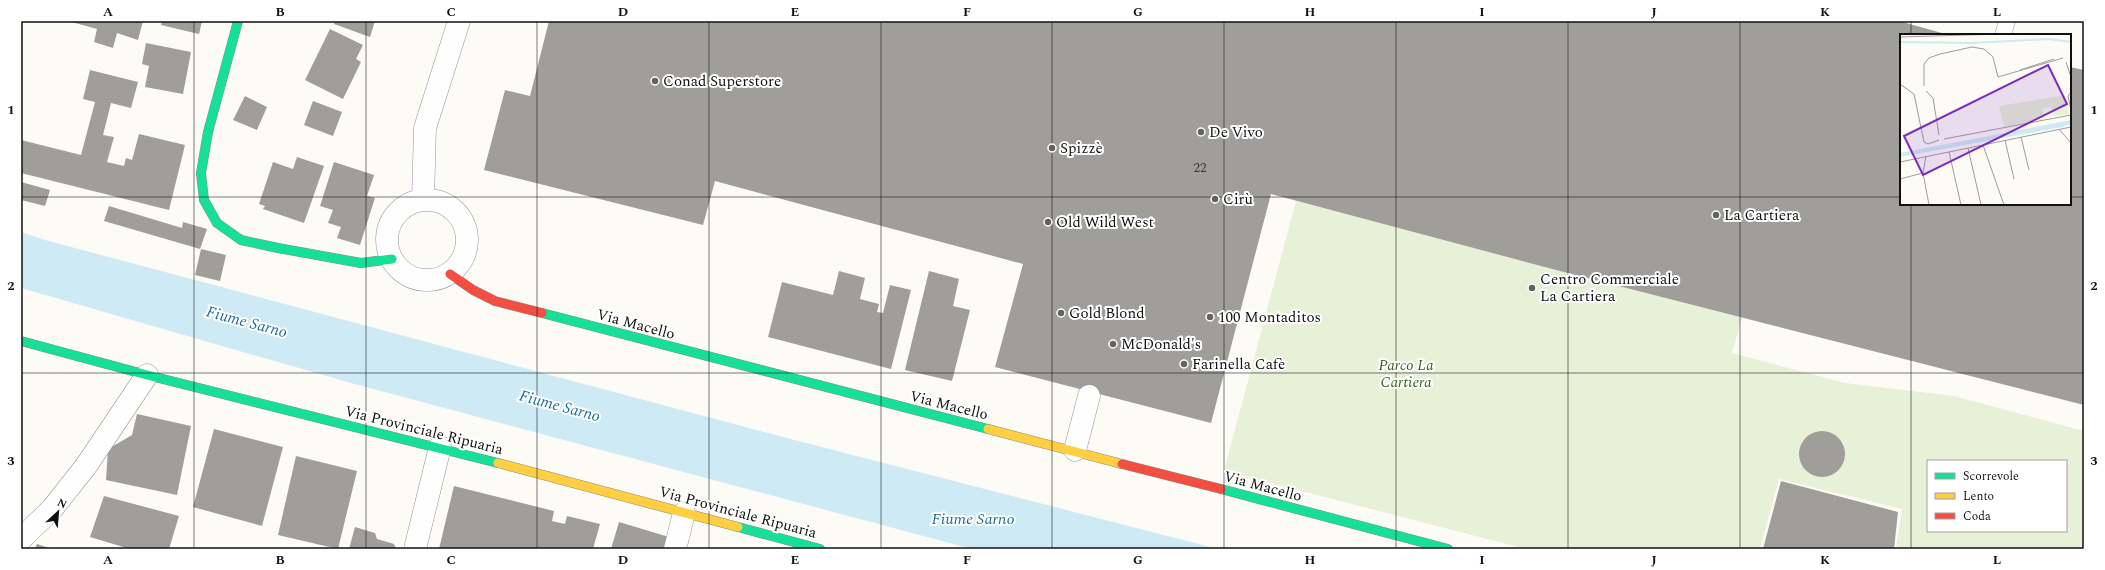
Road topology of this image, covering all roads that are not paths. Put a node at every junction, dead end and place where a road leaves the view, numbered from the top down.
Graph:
1 (238, 21) edge
2 (459, 21) edge
3 (2007, 21) edge
4 (2003, 34) edge
5 (424, 200) junction
6 (392, 259) junction
7 (450, 274) junction
8 (21, 341) edge
9 (147, 375) junction
10 (1089, 396) dead end
11 (440, 448) junction
12 (1074, 450) junction
13 (684, 513) junction
14 (21, 539) edge
15 (415, 549) edge
16 (675, 549) edge
17 (820, 549) edge
18 (1448, 549) edge

1 - 6 street
2 - 5 street
3 - 4 lane
5 - 6 street
5 - 7 street
6 - 7 street
7 - 12 street, Via Macello
8 - 9 street, Via Provinciale Ripuaria
9 - 11 street, Via Provinciale Ripuaria
9 - 14 street
10 - 12 street
11 - 13 street, Via Provinciale Ripuaria
11 - 15 street
12 - 18 street, Via Macello
13 - 16 street
13 - 17 street, Via Provinciale Ripuaria

